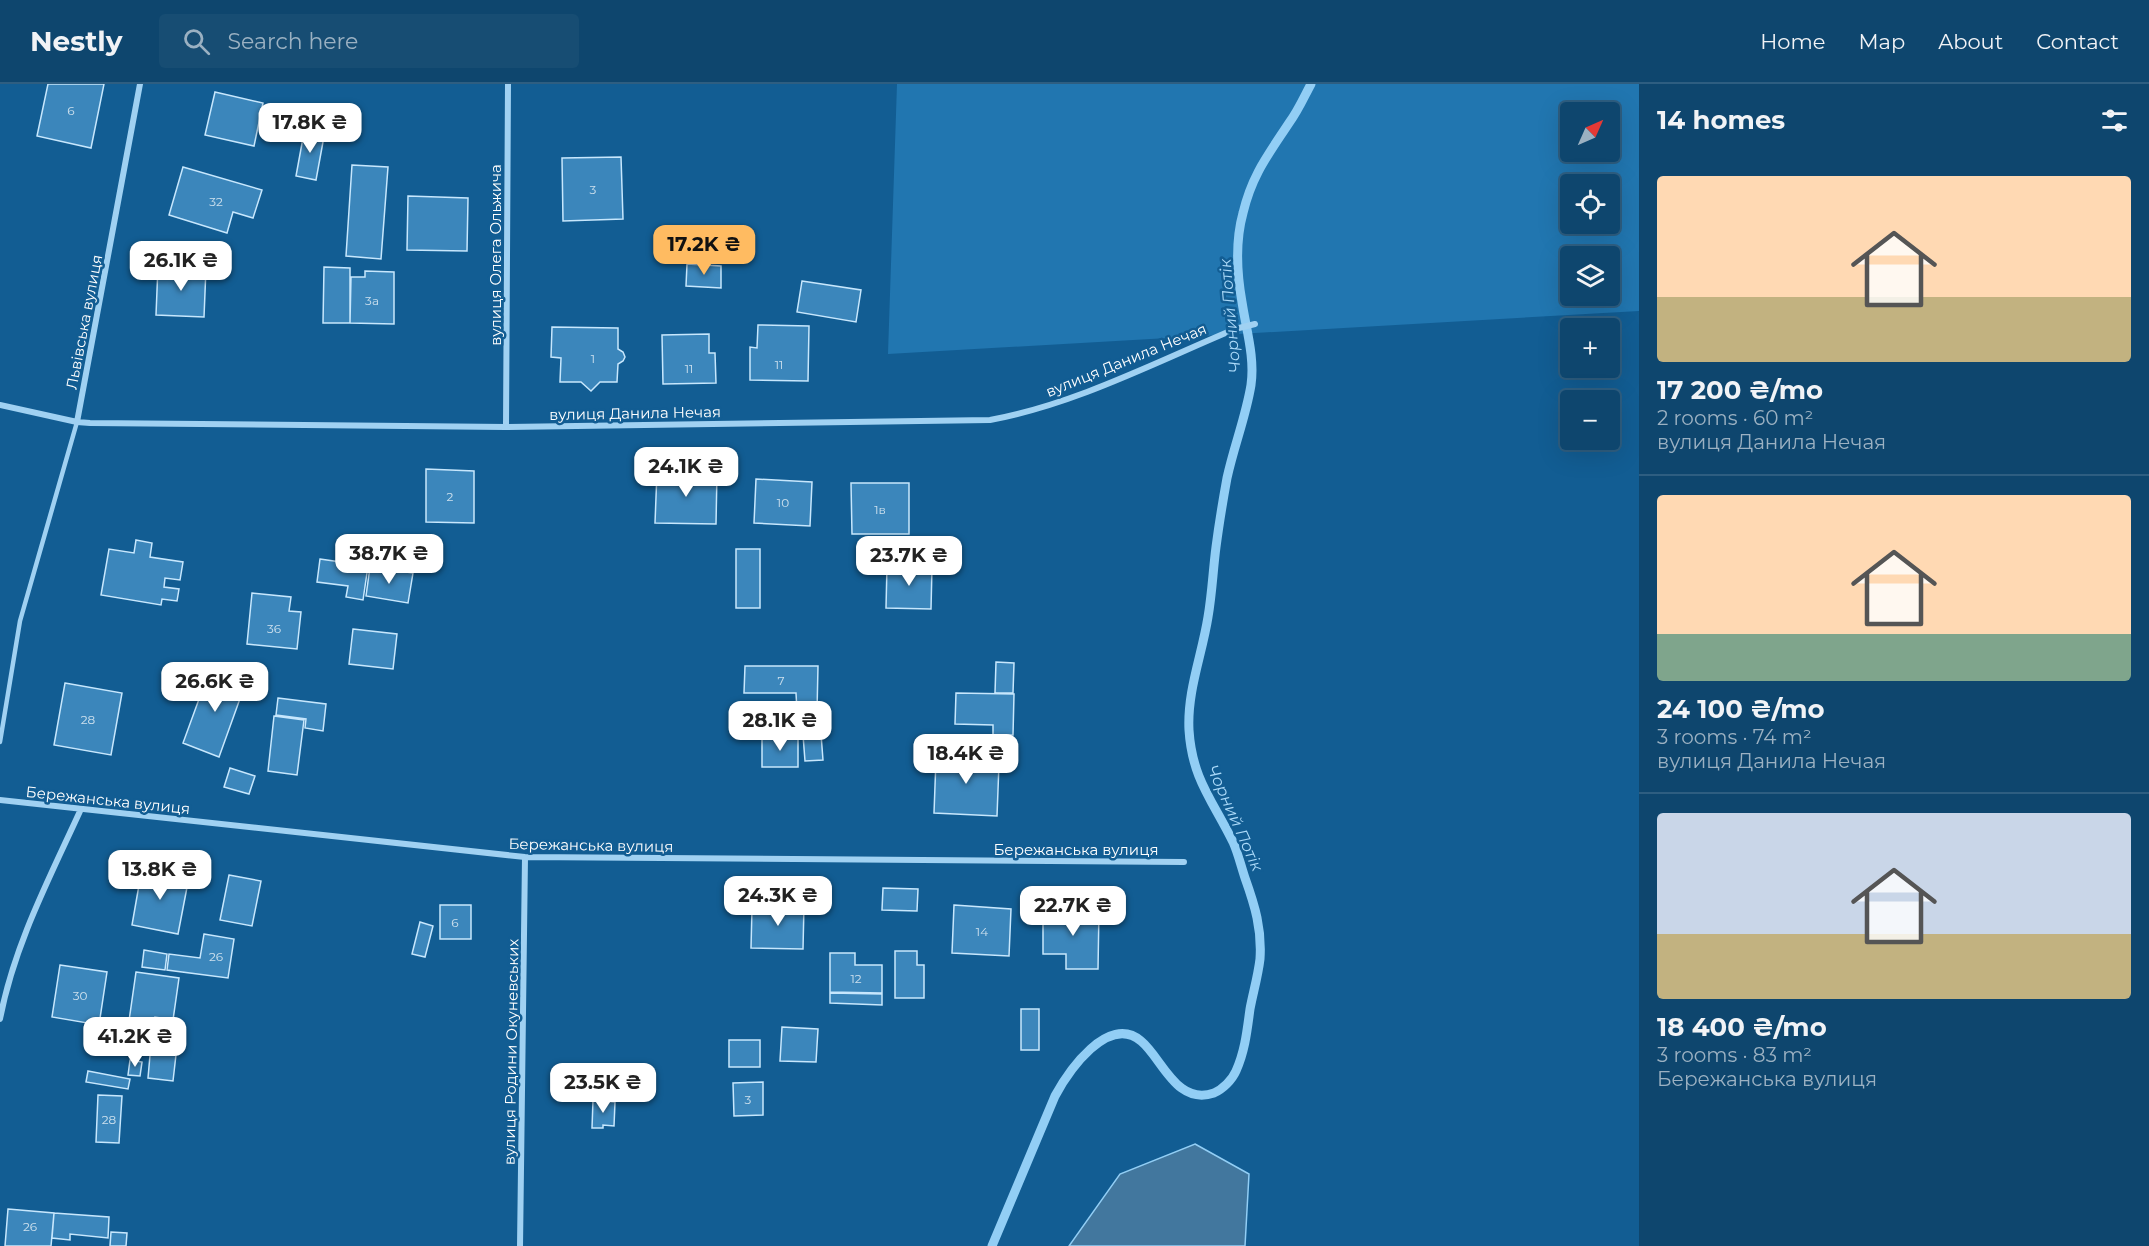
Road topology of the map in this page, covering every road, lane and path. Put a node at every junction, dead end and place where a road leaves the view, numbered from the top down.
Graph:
1 (140, 84) edge
2 (508, 84) edge
3 (1255, 324) dead end
4 (0, 405) edge
5 (77, 422) junction
6 (506, 427) junction
7 (0, 742) edge
8 (0, 800) edge
9 (81, 809) junction
10 (525, 858) junction
11 (1184, 862) dead end
12 (0, 1019) edge
13 (520, 1246) edge

1 - 5 street, Львівська вулиця
2 - 6 street, вулиця Олега Ольжича
3 - 6 street, вулиця Данила Нечая
4 - 5 street, вулиця Данила Нечая
5 - 6 street, вулиця Данила Нечая
5 - 7 lane
8 - 9 street, Бережанська вулиця
9 - 10 street, Бережанська вулиця
9 - 12 street
10 - 11 street, Бережанська вулиця
10 - 13 street, вулиця Родини Окуневських

